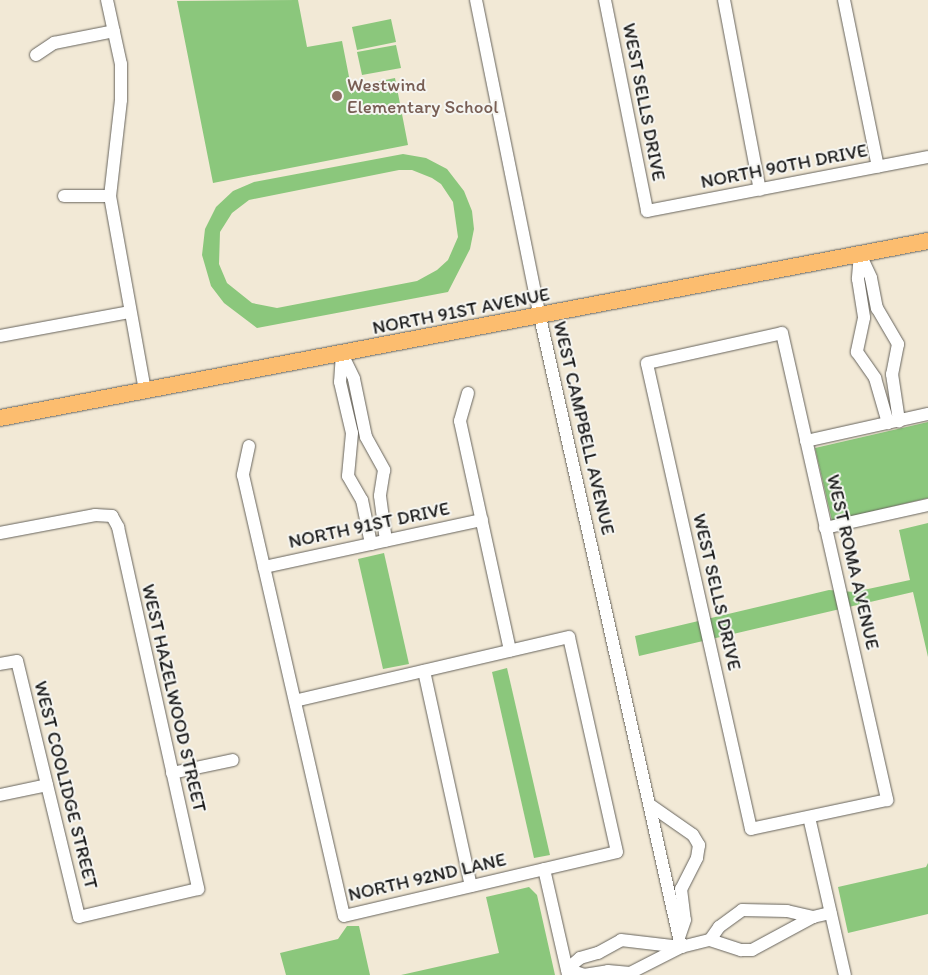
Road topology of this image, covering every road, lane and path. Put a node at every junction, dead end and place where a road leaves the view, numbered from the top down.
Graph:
1 (107, 0) edge
2 (476, 0) edge
3 (605, 0) edge
4 (724, 0) edge
5 (844, 0) edge
6 (114, 31) junction
7 (36, 55) dead end
8 (928, 157) edge
9 (878, 167) junction
10 (760, 190) junction
11 (64, 196) dead end
12 (110, 196) junction
13 (647, 211) joint
14 (928, 241) edge
15 (860, 254) junction
16 (130, 312) junction
17 (540, 317) junction
18 (782, 333) joint
19 (0, 336) edge
20 (342, 354) junction
21 (894, 364) junction
22 (871, 372) junction
23 (145, 390) junction
24 (468, 393) dead end
25 (928, 414) edge
26 (0, 418) edge
27 (894, 422) junction
28 (806, 441) junction
29 (249, 446) dead end
30 (380, 496) junction
31 (362, 500) junction
32 (928, 505) edge
33 (482, 520) junction
34 (825, 528) junction
35 (0, 533) edge
36 (386, 541) junction
37 (370, 544) junction
38 (264, 567) junction
39 (510, 651) junction
40 (0, 664) edge
41 (424, 671) junction
42 (295, 701) junction
43 (233, 760) dead end
44 (172, 773) junction
45 (47, 784) junction
46 (0, 795) edge
47 (650, 805) junction
48 (809, 817) junction
49 (663, 864) junction
50 (544, 869) junction
51 (690, 869) junction
52 (471, 886) junction
53 (831, 913) junction
54 (79, 917) joint
55 (813, 917) junction
56 (710, 940) junction
57 (680, 942) junction
58 (568, 972) edge
59 (845, 975) edge

1 - 6 street
2 - 17 street, WEST CAMPBELL AVENUE
3 - 13 street, WEST SELLS DRIVE
4 - 10 street
5 - 9 street
6 - 7 street
6 - 12 street
8 - 9 street, NORTH 90TH DRIVE
9 - 10 street, NORTH 90TH DRIVE
10 - 13 street, NORTH 90TH DRIVE
11 - 12 street
12 - 16 street
14 - 15 main road, NORTH 91ST AVENUE
15 - 17 main road, NORTH 91ST AVENUE
15 - 21 street
15 - 22 street
16 - 19 street
16 - 23 street
17 - 20 main road, NORTH 91ST AVENUE
17 - 47 street, WEST CAMPBELL AVENUE
18 - 28 street, WEST ROMA AVENUE
18 - 48 street, WEST SELLS DRIVE
20 - 23 main road, NORTH 91ST AVENUE
20 - 30 street
20 - 31 street
21 - 22 street
21 - 27 street
22 - 27 street
23 - 26 main road, NORTH 91ST AVENUE
24 - 33 street
25 - 27 street
27 - 28 street
28 - 34 street, WEST ROMA AVENUE
29 - 38 street, NORTH 92ND LANE
30 - 31 street
30 - 36 street
31 - 37 street
32 - 34 street
33 - 36 street, NORTH 91ST DRIVE
33 - 39 street
34 - 48 street, WEST ROMA AVENUE
35 - 44 street, WEST HAZELWOOD STREET
36 - 37 street, NORTH 91ST DRIVE
37 - 38 street, NORTH 91ST DRIVE
38 - 42 street, NORTH 92ND LANE
39 - 41 street
39 - 50 street, NORTH 92ND LANE
40 - 45 street, WEST COOLIDGE STREET
41 - 42 street
41 - 52 street
42 - 52 street, NORTH 92ND LANE
43 - 44 street
44 - 54 street, WEST HAZELWOOD STREET
45 - 46 street
45 - 54 street, WEST COOLIDGE STREET
47 - 49 street, WEST CAMPBELL AVENUE
47 - 51 street
48 - 53 street
49 - 51 street
49 - 57 street, WEST CAMPBELL AVENUE
50 - 52 street, NORTH 92ND LANE
50 - 58 street
51 - 57 street
53 - 55 street
53 - 59 street
55 - 56 street
55 - 56 street
56 - 57 street
57 - 58 street
57 - 58 street

